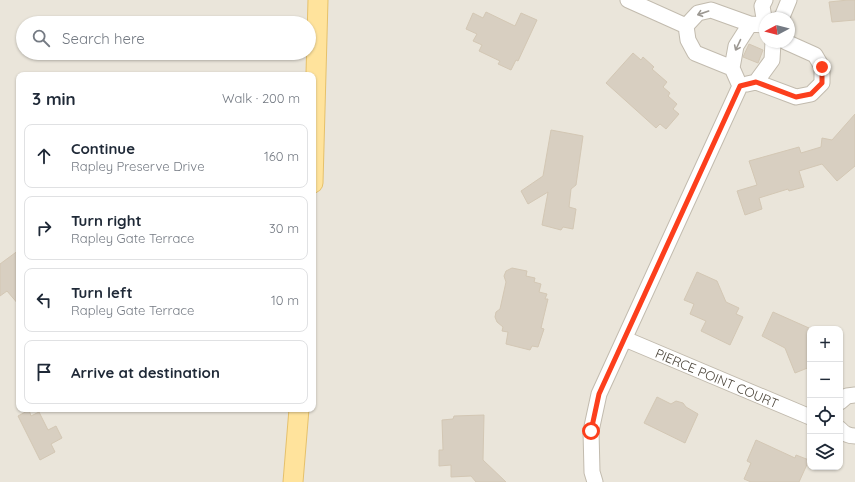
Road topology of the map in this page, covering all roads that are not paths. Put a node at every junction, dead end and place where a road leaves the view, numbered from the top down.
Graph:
1 (318, 0) edge
2 (628, 0) edge
3 (765, 0) edge
4 (789, 0) edge
5 (763, 12) edge
6 (784, 12) edge
7 (750, 24) junction
8 (759, 25) edge
9 (686, 26) junction
10 (795, 46) edge
11 (773, 48) edge
12 (732, 68) junction
13 (316, 73) edge
14 (756, 82) junction
15 (740, 86) junction
16 (625, 339) junction
17 (855, 395) edge
18 (843, 399) edge
19 (299, 412) edge
20 (807, 416) edge
21 (843, 431) edge
22 (855, 436) edge
23 (293, 482) edge
24 (595, 482) edge

1 - 13 main road
2 - 9 street
3 - 5 street
4 - 6 street
7 - 8 street
7 -> 9 street
7 -> 12 street
9 - 12 street
10 - 14 street
11 - 14 street
12 - 15 street
14 - 15 street
15 - 16 street
16 - 20 street, PIERCE POINT COURT
16 - 24 street
17 - 18 street
19 - 23 main road
21 - 22 street

